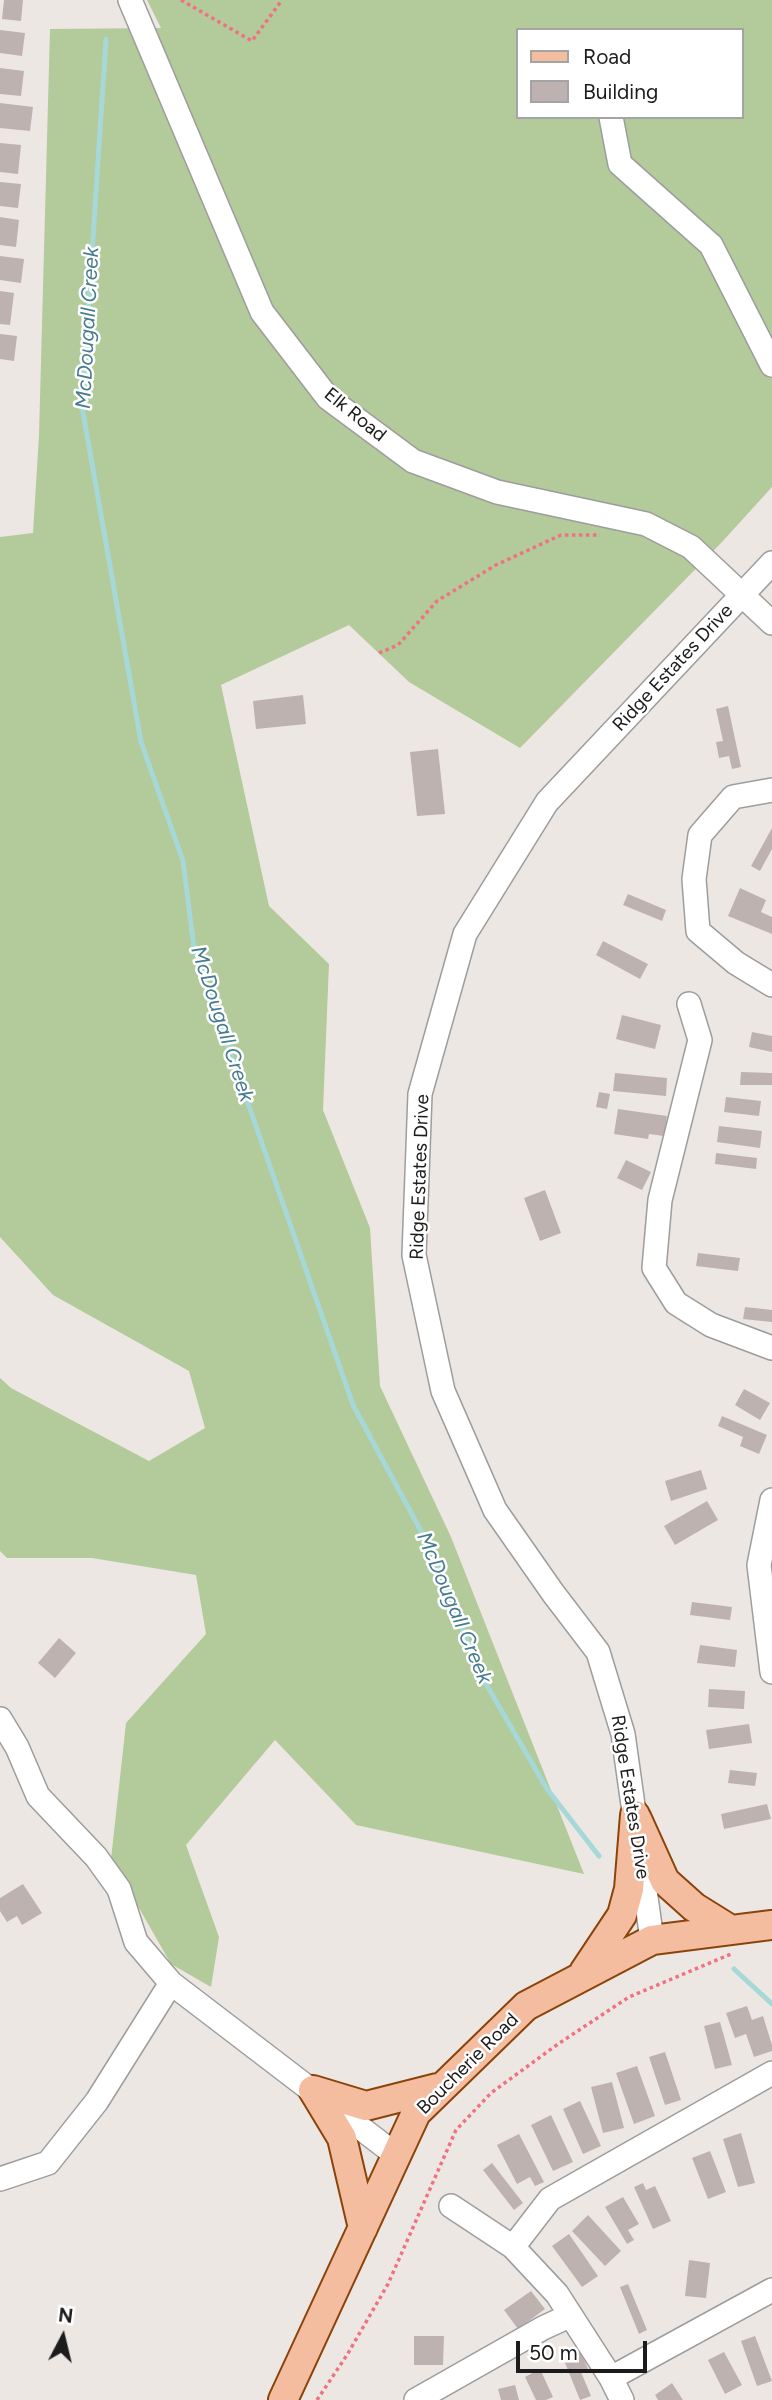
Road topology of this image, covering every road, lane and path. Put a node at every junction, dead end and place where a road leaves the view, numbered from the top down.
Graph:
1 (130, 0) edge
2 (181, 0) edge
3 (282, 0) edge
4 (611, 119) edge
5 (772, 365) edge
6 (621, 519) junction
7 (772, 563) edge
8 (741, 596) junction
9 (772, 623) edge
10 (379, 653) dead end
11 (772, 790) edge
12 (772, 985) edge
13 (689, 1004) dead end
14 (772, 1348) edge
15 (772, 1500) edge
16 (772, 1672) edge
17 (0, 1719) edge
18 (635, 1815) junction
19 (772, 1925) edge
20 (652, 1940) junction
21 (731, 1942) junction
22 (580, 1978) junction
23 (171, 1983) junction
24 (772, 2073) edge
25 (443, 2086) junction
26 (313, 2090) junction
27 (396, 2155) junction
28 (0, 2179) edge
29 (451, 2206) dead end
30 (362, 2228) junction
31 (513, 2247) junction
32 (772, 2290) edge
33 (569, 2316) junction
34 (611, 2378) junction
35 (283, 2400) edge
36 (317, 2400) edge
37 (416, 2400) edge
38 (622, 2400) edge

1 - 6 street, Elk Road
2 - 3 path
4 - 5 street
6 - 8 street, Elk Road
6 - 10 path
7 - 8 street, Ridge Estates Drive
8 - 9 street, Elk Road
8 - 18 street, Ridge Estates Drive
11 - 12 street
13 - 14 street
15 - 16 street
17 - 23 street
18 - 20 street, Ridge Estates Drive
18 - 21 main road
18 - 22 main road
19 - 21 main road, Boucherie Road
20 - 21 main road, Boucherie Road
20 - 22 main road, Boucherie Road
21 - 36 path
22 - 25 main road, Boucherie Road
23 - 26 street
23 - 28 street
24 - 31 street
25 - 26 main road
25 - 27 main road, Boucherie Road
26 - 27 street
26 - 30 main road
27 - 30 main road, Boucherie Road
29 - 31 street
30 - 35 main road, Boucherie Road
31 - 33 street
32 - 34 street
33 - 34 street
33 - 37 street
34 - 38 street

